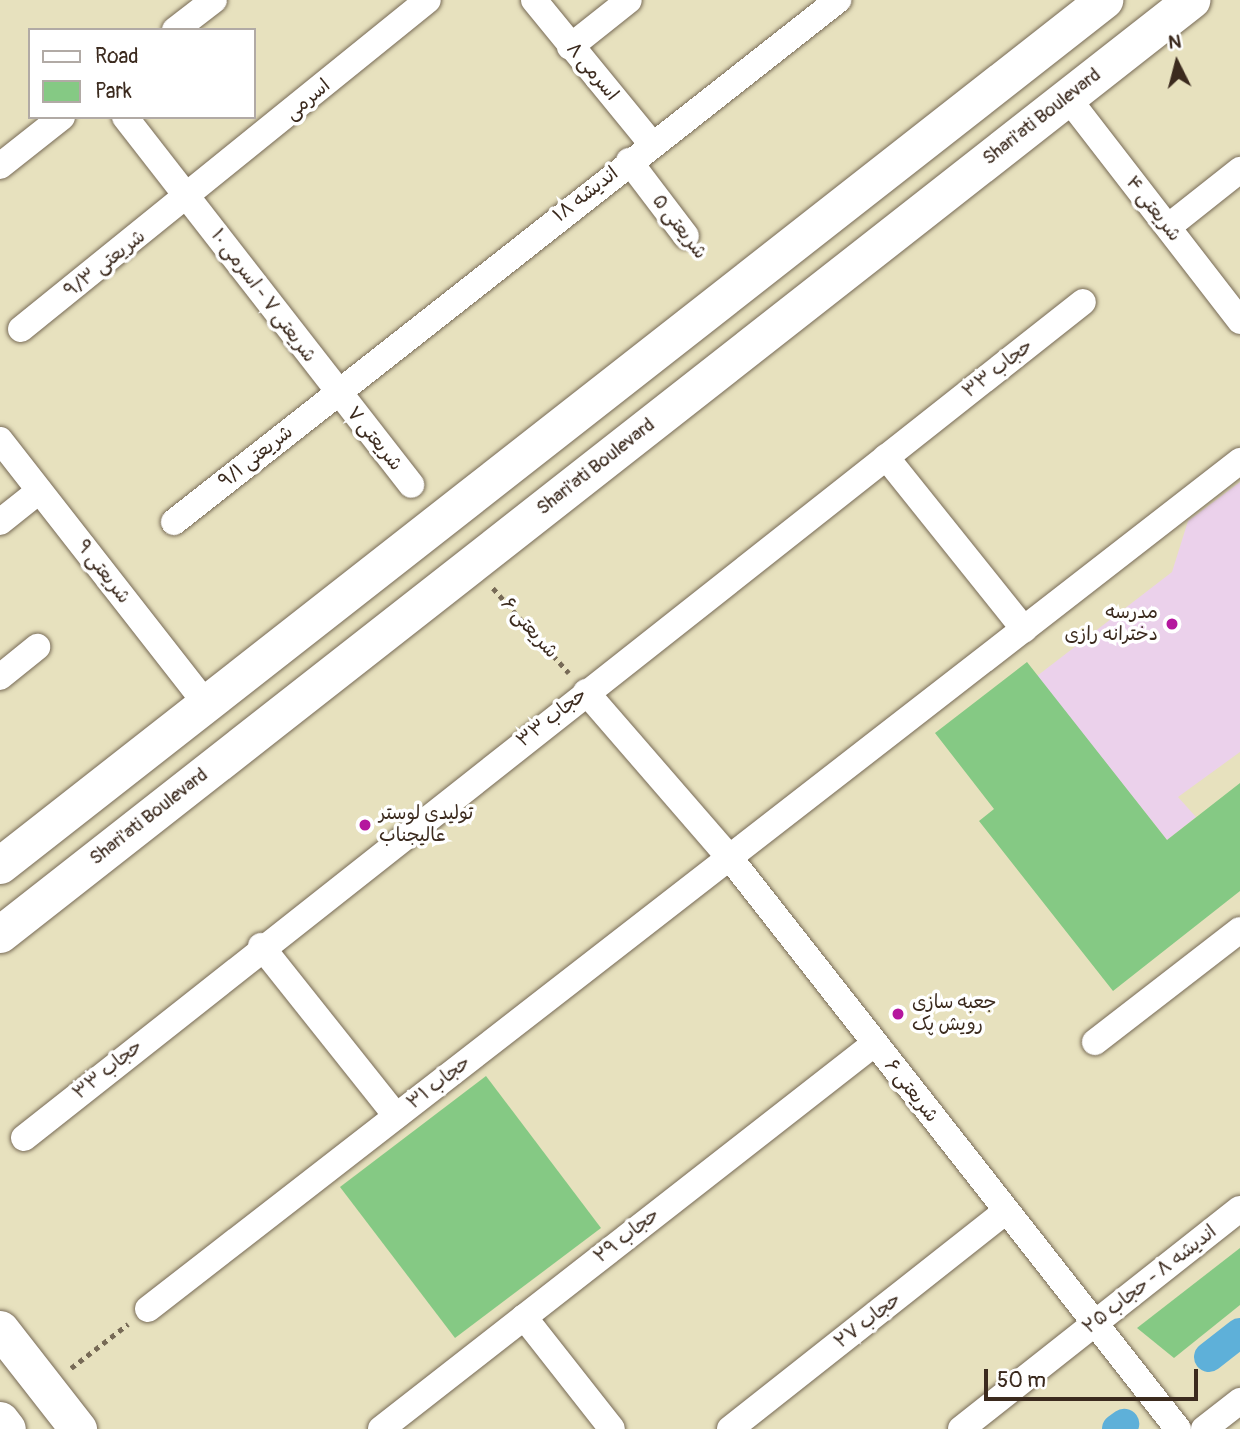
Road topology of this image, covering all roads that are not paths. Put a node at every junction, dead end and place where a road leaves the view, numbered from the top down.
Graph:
1 (214, 0) edge
2 (428, 0) edge
3 (534, 0) edge
4 (629, 0) edge
5 (838, 0) edge
6 (1104, 0) edge
7 (1191, 0) edge
8 (178, 28) edge
9 (569, 47) junction
10 (1067, 97) junction
11 (59, 119) edge
12 (127, 119) edge
13 (651, 143) junction
14 (629, 161) junction
15 (0, 166) edge
16 (1240, 170) edge
17 (188, 199) junction
18 (1168, 227) junction
19 (686, 236) dead end
20 (1083, 302) dead end
21 (1240, 321) edge
22 (21, 329) dead end
23 (337, 393) junction
24 (0, 440) edge
25 (886, 457) junction
26 (1240, 461) edge
27 (411, 485) dead end
28 (39, 491) junction
29 (0, 522) edge
30 (174, 522) dead end
31 (1024, 629) junction
32 (37, 647) dead end
33 (0, 677) edge
34 (586, 692) junction
35 (206, 704) junction
36 (730, 858) junction
37 (0, 865) edge
38 (1240, 930) edge
39 (0, 934) edge
40 (261, 946) junction
41 (1095, 1042) dead end
42 (874, 1044) junction
43 (396, 1116) junction
44 (24, 1138) dead end
45 (1240, 1209) edge
46 (1005, 1212) junction
47 (148, 1309) road end
48 (524, 1317) junction
49 (1093, 1326) junction
50 (0, 1329) edge
51 (1240, 1401) edge
52 (0, 1420) edge
53 (7, 1429) edge
54 (78, 1429) edge
55 (382, 1429) edge
56 (612, 1429) edge
57 (730, 1429) edge
58 (961, 1429) edge
59 (1178, 1429) edge
60 (1204, 1429) edge

1 - 8 street
2 - 17 street, اسرمی
3 - 9 street, اسرمی ۸
4 - 9 street
5 - 13 street, اندیشه ۱۸
6 - 35 main road
7 - 10 main road, Shari'ati Boulevard
9 - 13 street, اسرمی ۸
10 - 18 street, شریعتی ۴
10 - 39 main road, Shari'ati Boulevard
11 - 15 street
12 - 17 street, شریعتی ۷ - اسرمی ۱۰
13 - 14 street, اندیشه ۱۸
14 - 19 street, شریعتی ۵
14 - 23 street, اندیشه ۱۸
16 - 18 street
17 - 22 street, شریعتی ۹/۳
17 - 23 street, شریعتی ۷ - اسرمی ۱۰
18 - 21 street, شریعتی ۴
20 - 25 street, حجاب ۳۳
23 - 27 street, شریعتی ۷
23 - 30 street, شریعتی ۹/۱
24 - 28 street, شریعتی ۹
25 - 31 street
25 - 34 street, حجاب ۳۳
26 - 31 street, حجاب ۳۱
28 - 29 street
28 - 35 street, شریعتی ۹
31 - 36 street, حجاب ۳۱
32 - 33 street
34 - 36 street, شریعتی ۶
34 - 40 street, حجاب ۳۳
35 - 37 main road
36 - 42 street, شریعتی ۶
36 - 43 street, حجاب ۳۱
38 - 41 street
40 - 43 street
40 - 44 street, حجاب ۳۳
42 - 46 street, شریعتی ۶
42 - 48 street, حجاب ۲۹
43 - 47 street, حجاب ۳۱
45 - 49 street, اندیشه ۸ - حجاب ۲۵
46 - 49 street, شریعتی ۶
46 - 57 street, حجاب ۲۷
48 - 55 street, حجاب ۲۹
48 - 56 street
49 - 58 street, اندیشه ۸ - حجاب ۲۵
49 - 59 street, شریعتی ۶
50 - 54 main road
51 - 60 street
52 - 53 main road

